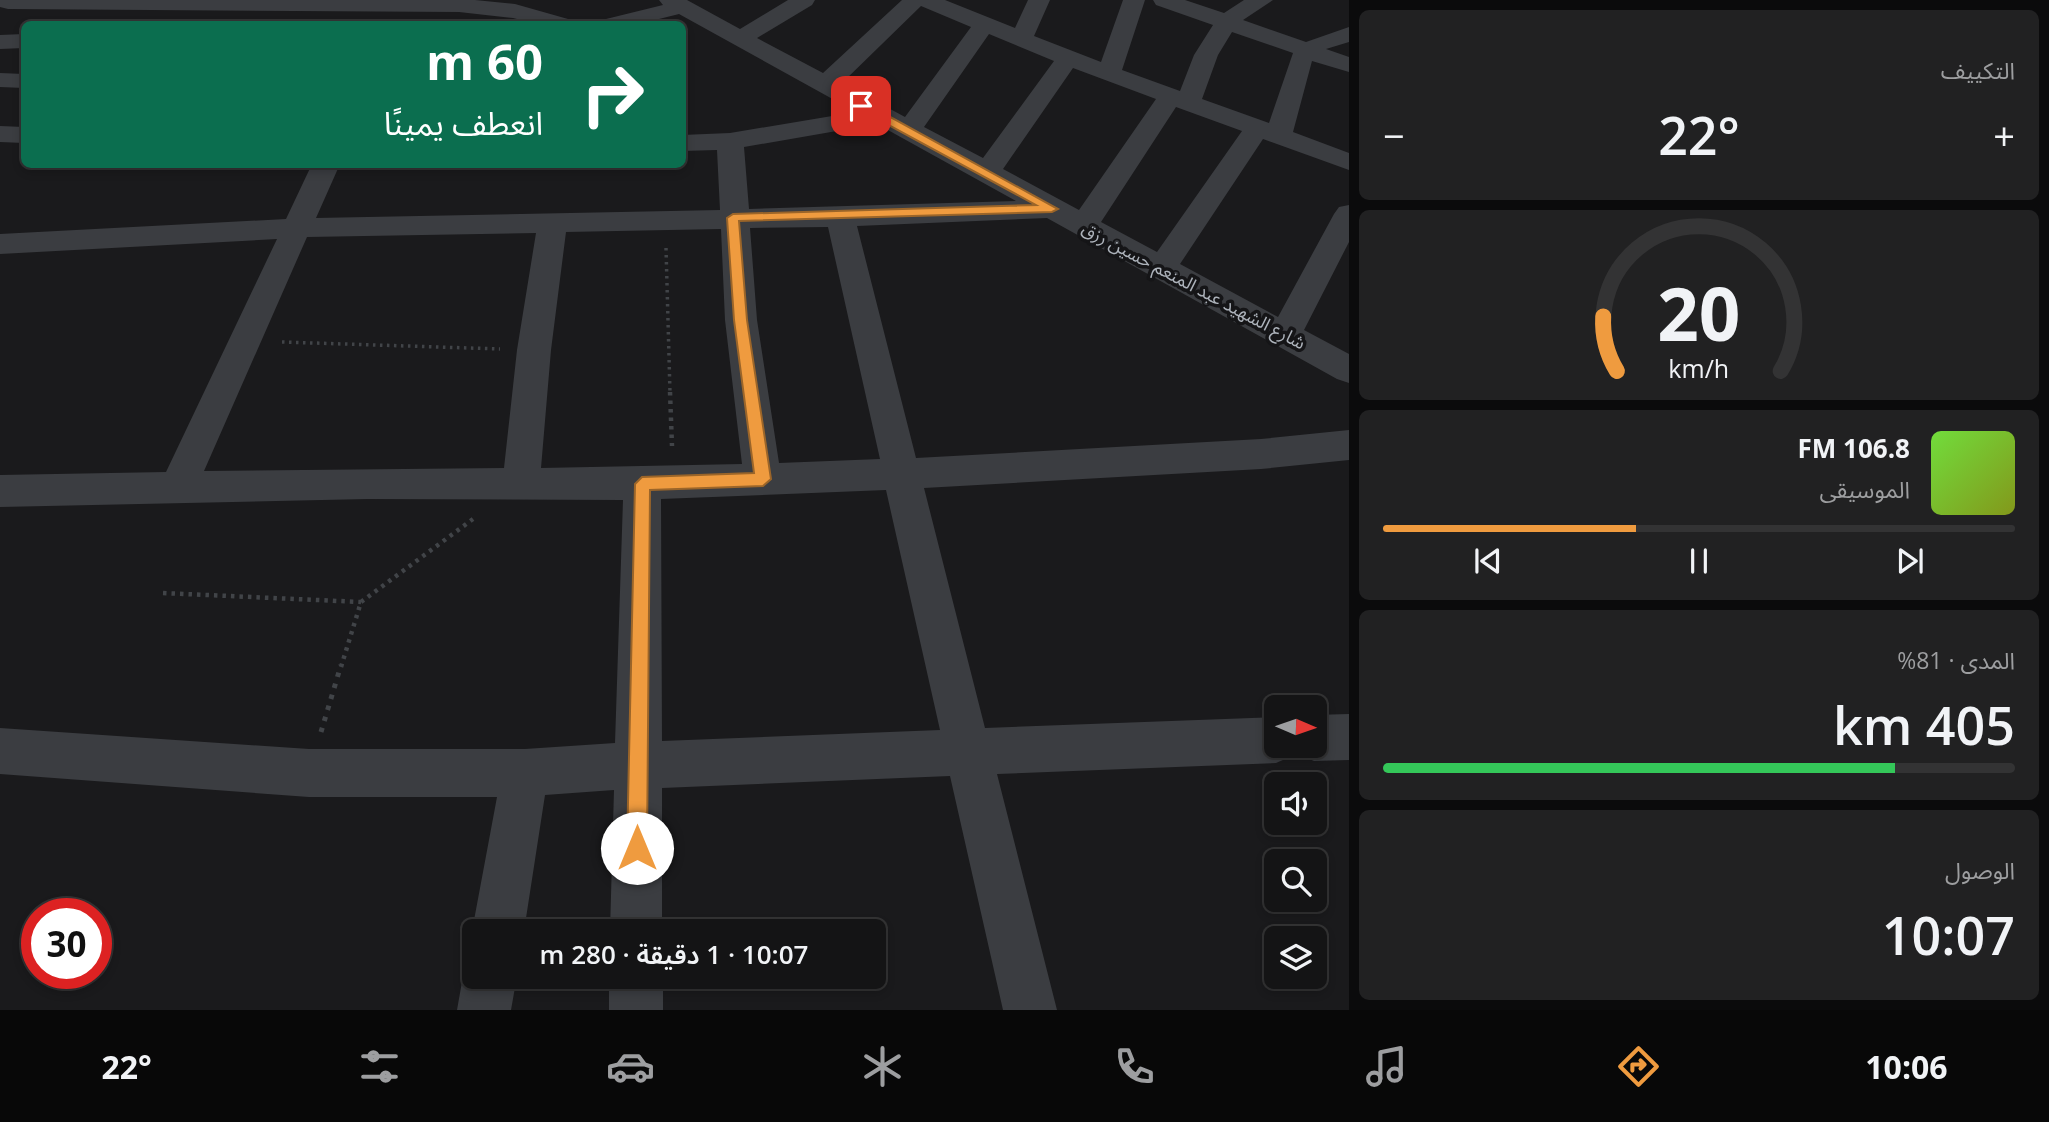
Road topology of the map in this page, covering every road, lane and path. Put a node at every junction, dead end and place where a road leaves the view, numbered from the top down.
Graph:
1 (804, 0) edge
2 (1039, 0) edge
3 (1134, 0) edge
4 (1164, 0) edge
5 (1262, 0) edge
6 (929, 1) edge
7 (315, 2) edge
8 (676, 3) edge
9 (6, 4) edge
10 (493, 11) edge
11 (303, 21) edge
12 (545, 21) edge
13 (623, 21) edge
14 (1226, 22) junction
15 (985, 25) junction
16 (1349, 34) edge
17 (739, 39) junction
18 (1021, 39) junction
19 (0, 41) edge
20 (21, 41) edge
21 (1307, 50) junction
22 (1068, 58) junction
23 (1349, 65) edge
24 (1109, 72) junction
25 (0, 80) edge
26 (21, 81) edge
27 (824, 86) junction
28 (1179, 99) junction
29 (879, 116) junction
30 (908, 131) junction
31 (1267, 133) junction
32 (0, 134) edge
33 (21, 135) edge
34 (730, 141) junction
35 (686, 143) edge
36 (1349, 162) edge
37 (324, 168) edge
38 (986, 173) junction
39 (1052, 209) junction
40 (1349, 214) edge
41 (840, 216) junction
42 (733, 218) junction
43 (665, 221) junction
44 (552, 224) junction
45 (1083, 226) junction
46 (296, 228) junction
47 (0, 244) edge
48 (1163, 268) junction
49 (1285, 335) junction
50 (246, 341) junction
51 (534, 350) junction
52 (1349, 370) edge
53 (1349, 445) edge
54 (900, 474) junction
55 (763, 479) junction
56 (658, 483) junction
57 (521, 484) junction
58 (177, 488) junction
59 (0, 491) edge
60 (163, 593) dead end
61 (361, 603) junction
62 (1349, 737) edge
63 (1327, 738) edge
64 (1264, 741) edge
65 (0, 751) edge
66 (970, 754) junction
67 (638, 765) junction
68 (309, 772) junction
69 (526, 773) junction
70 (500, 919) edge
71 (636, 919) edge
72 (487, 989) edge
73 (636, 989) edge
74 (484, 1010) edge
75 (636, 1010) edge
76 (1030, 1010) edge

1 - 17 street
2 - 18 street
3 - 24 street
4 - 14 street
5 - 14 street
6 - 15 street
6 - 27 street
7 - 9 street
7 - 10 street
7 - 11 street
8 - 13 street
8 - 17 street, شارع الشهيد عبد المنعم حسين رزق
10 - 12 street
14 - 21 street
14 - 28 street
15 - 18 street
15 - 30 street
16 - 21 street
17 - 27 street, شارع الشهيد عبد المنعم حسين رزق
18 - 22 street
19 - 20 street
21 - 23 street
21 - 31 street
22 - 24 street
22 - 38 street
24 - 28 street
25 - 26 street
27 - 29 street, شارع الشهيد عبد المنعم حسين رزق
28 - 31 street
28 - 45 street
29 - 30 street, شارع الشهيد عبد المنعم حسين رزق
29 - 34 street
30 - 38 street, شارع الشهيد عبد المنعم حسين رزق
31 - 36 street
31 - 48 street
32 - 33 street
34 - 35 street
34 - 42 street
37 - 46 street
38 - 39 street, شارع الشهيد عبد المنعم حسين رزق
39 - 41 street
39 - 45 street, شارع الشهيد عبد المنعم حسين رزق
40 - 49 street
41 - 42 street
41 - 54 street
42 - 43 street
42 - 55 street
43 - 44 street
43 - 56 path
44 - 46 street
44 - 51 street
45 - 48 street, شارع الشهيد عبد المنعم حسين رزق
46 - 47 street
46 - 50 street
48 - 49 street, شارع الشهيد عبد المنعم حسين رزق
49 - 52 street, شارع الشهيد عبد المنعم حسين رزق
50 - 51 path
50 - 58 street
51 - 57 street
53 - 54 street
54 - 55 street
54 - 66 street
55 - 56 street
56 - 57 street
56 - 67 street
57 - 58 street
57 - 61 path
58 - 59 street
60 - 61 path
61 - 68 path
62 - 63 street
64 - 66 street
65 - 68 street
66 - 67 street
66 - 76 street
67 - 69 street
67 - 71 street
68 - 69 street
69 - 70 street
72 - 74 street
73 - 75 street

